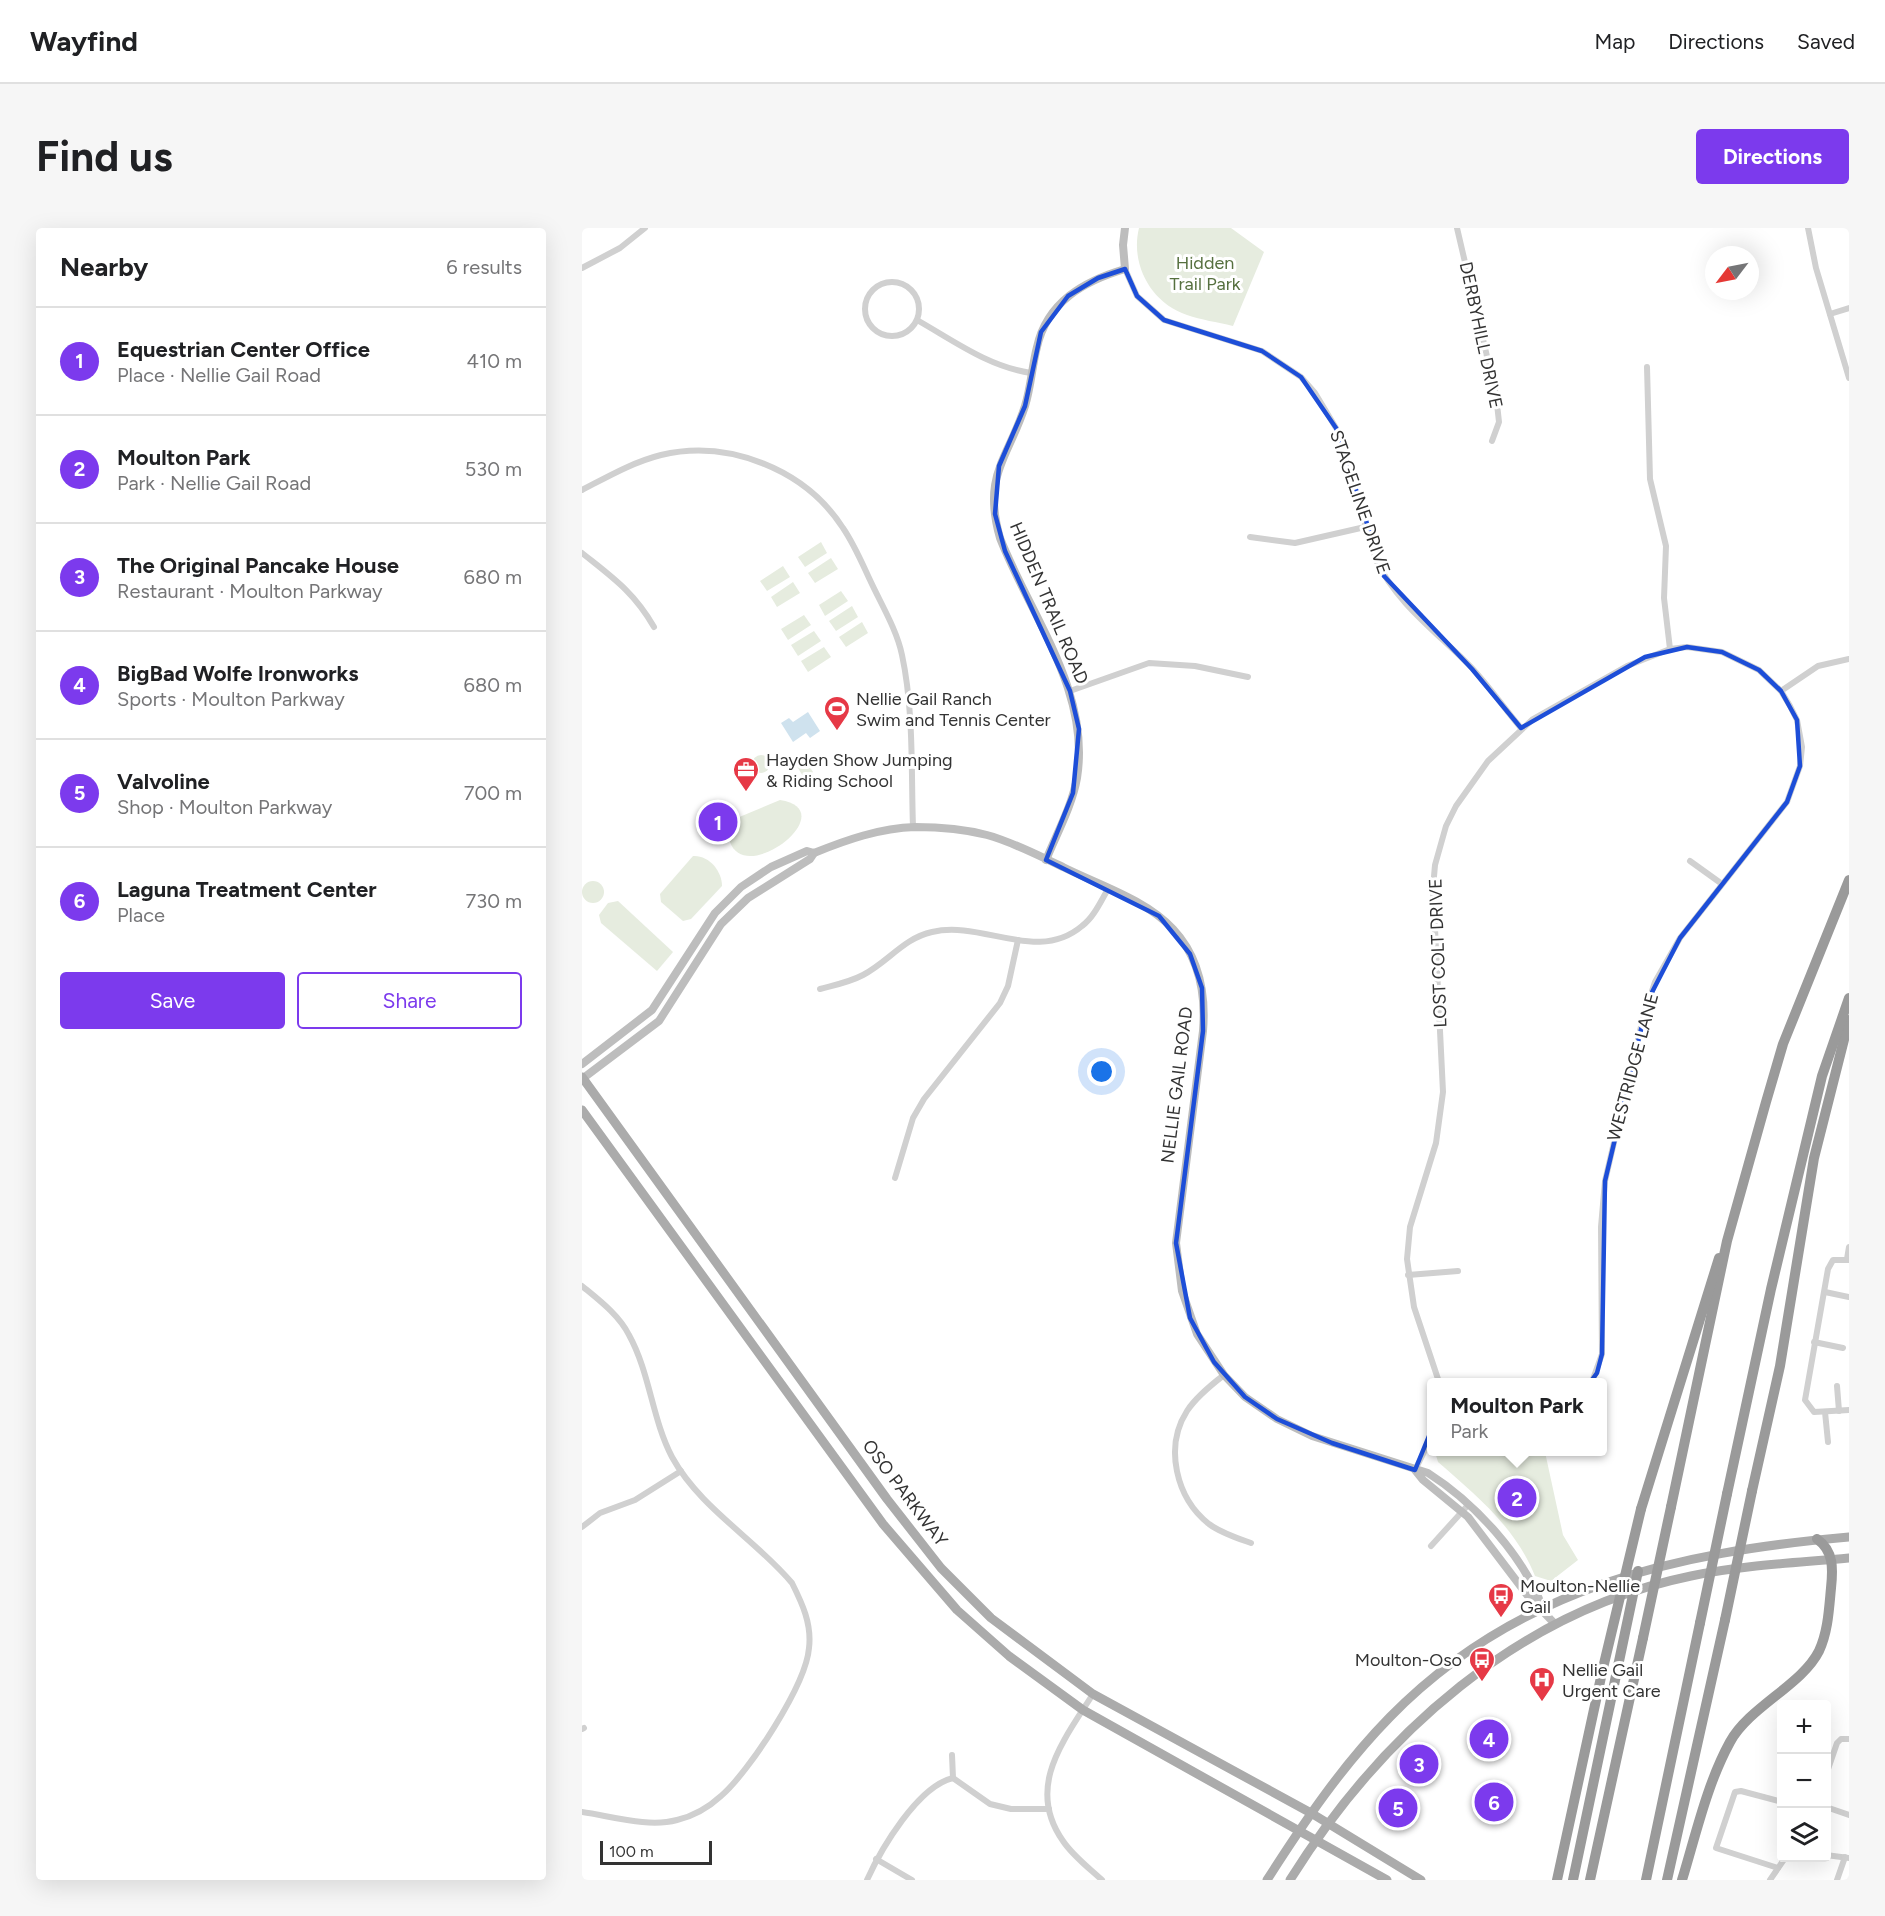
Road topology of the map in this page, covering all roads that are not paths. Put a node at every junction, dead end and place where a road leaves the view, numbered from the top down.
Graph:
1 (645, 228) edge
2 (1125, 228) edge
3 (1457, 228) edge
4 (1808, 228) edge
5 (582, 268) edge
6 (1125, 269) junction
7 (1849, 308) edge
8 (1830, 314) junction
9 (917, 320) junction
10 (1647, 367) dead end
11 (1031, 373) junction
12 (1849, 378) edge
13 (1492, 441) dead end
14 (582, 490) edge
15 (1365, 527) junction
16 (1250, 537) dead end
17 (582, 553) edge
18 (654, 627) dead end
19 (1670, 649) junction
20 (1849, 659) edge
21 (1248, 677) dead end
22 (1070, 691) junction
23 (1781, 691) junction
24 (1521, 728) junction
25 (913, 827) junction
26 (814, 853) junction
27 (1046, 860) junction
28 (1690, 861) dead end
29 (1849, 880) edge
30 (1722, 884) junction
31 (1108, 889) junction
32 (1017, 940) junction
33 (820, 989) dead end
34 (1849, 998) edge
35 (1849, 1020) edge
36 (582, 1064) edge
37 (582, 1078) edge
38 (582, 1110) edge
39 (895, 1178) dead end
40 (1727, 1242) junction
41 (1849, 1247) edge
42 (1848, 1259) edge
43 (1458, 1271) dead end
44 (1408, 1275) junction
45 (582, 1286) edge
46 (1825, 1292) junction
47 (1849, 1297) edge
48 (1814, 1342) junction
49 (1844, 1348) dead end
50 (1224, 1375) junction
51 (1437, 1378) edge
52 (1594, 1378) edge
53 (1837, 1386) dead end
54 (1849, 1410) edge
55 (1839, 1411) junction
56 (1825, 1412) junction
57 (1828, 1442) dead end
58 (1427, 1444) edge
59 (1415, 1470) junction
60 (681, 1471) junction
61 (1469, 1504) junction
62 (1462, 1511) junction
63 (582, 1527) edge
64 (1849, 1537) edge
65 (1817, 1539) junction
66 (1251, 1543) dead end
67 (1431, 1546) dead end
68 (1849, 1558) edge
69 (1831, 1560) junction
70 (1638, 1571) junction
71 (1634, 1591) junction
72 (1543, 1609) junction
73 (1555, 1624) junction
74 (1093, 1694) junction
75 (1083, 1710) junction
76 (1849, 1739) edge
77 (952, 1755) dead end
78 (1831, 1762) edge
79 (953, 1778) junction
80 (1777, 1802) edge
81 (1830, 1808) edge
82 (1049, 1809) junction
83 (582, 1812) edge
84 (1311, 1813) junction
85 (1849, 1815) edge
86 (1328, 1823) junction
87 (1298, 1831) junction
88 (1316, 1840) junction
89 (1831, 1856) edge
90 (1847, 1858) edge
91 (876, 1859) junction
92 (1782, 1862) edge
93 (1778, 1868) junction
94 (867, 1880) edge
95 (912, 1880) edge
96 (1102, 1880) edge
97 (1267, 1880) edge
98 (1290, 1880) edge
99 (1387, 1880) edge
100 (1421, 1880) edge
101 (1557, 1880) edge
102 (1573, 1880) edge
103 (1590, 1880) edge
104 (1646, 1880) edge
105 (1666, 1880) edge
106 (1682, 1880) edge
107 (1770, 1880) edge
108 (1837, 1880) edge

1 - 5 street
2 - 6 street
3 - 13 street, DERBYHILL DRIVE
4 - 8 street
6 - 11 street, HIDDEN TRAIL ROAD
6 - 15 street, STAGELINE DRIVE
7 - 8 street
8 - 12 street
9 - 9 street
9 - 11 street
10 - 19 street
11 - 22 street, HIDDEN TRAIL ROAD
14 - 25 street
15 - 16 street
15 - 24 street, STAGELINE DRIVE
17 - 18 street
19 - 23 street, LOST COLT DRIVE
19 - 24 street, LOST COLT DRIVE
20 - 23 street
21 - 22 street
22 - 27 street, HIDDEN TRAIL ROAD
23 - 30 street, WESTRIDGE LANE
24 - 44 street, LOST COLT DRIVE
25 - 26 street, NELLIE GAIL ROAD
25 - 27 street, NELLIE GAIL ROAD
26 - 36 street, NELLIE GAIL ROAD
26 - 37 street, NELLIE GAIL ROAD
27 - 31 street, NELLIE GAIL ROAD
28 - 30 street
29 - 40 highway
30 - 52 street, WESTRIDGE LANE
31 - 32 street
31 - 50 street, NELLIE GAIL ROAD
32 - 33 street
32 - 39 street
34 - 104 highway, bridge
35 - 105 highway, bridge
37 - 74 main road, OSO PARKWAY
38 - 75 main road, OSO PARKWAY
40 - 101 highway, bridge
40 - 103 highway, bridge
41 - 42 street
42 - 46 street
43 - 44 street
44 - 51 street, LOST COLT DRIVE
45 - 60 street
46 - 47 street
46 - 48 street
48 - 49 street
48 - 56 street
50 - 59 street, NELLIE GAIL ROAD
50 - 66 street
53 - 55 street
54 - 55 street
55 - 56 street
56 - 57 street
58 - 59 street
59 - 61 street, NELLIE GAIL ROAD
59 - 62 street, NELLIE GAIL ROAD
60 - 63 street
60 - 83 street
61 - 62 street
61 - 72 street, NELLIE GAIL ROAD
62 - 67 street
62 - 72 street, NELLIE GAIL ROAD
64 - 65 main road
65 - 69 highway
65 - 70 main road
68 - 69 main road
69 - 71 main road
69 - 106 highway
70 - 71 highway
70 - 72 main road
71 - 73 main road
71 - 102 highway
72 - 73 street, NELLIE GAIL ROAD
72 - 84 main road
73 - 86 main road
74 - 75 street
74 - 84 main road, OSO PARKWAY
75 - 82 street
75 - 87 main road, OSO PARKWAY
76 - 78 street
77 - 79 street
79 - 82 street
79 - 91 street
80 - 93 street
81 - 85 street
82 - 96 street
84 - 86 main road, OSO PARKWAY
84 - 87 main road
86 - 88 main road
86 - 100 main road, OSO PARKWAY
87 - 88 main road, OSO PARKWAY
87 - 97 main road
88 - 98 main road
88 - 99 main road, OSO PARKWAY
89 - 90 street
90 - 108 street
91 - 94 street
91 - 95 street
92 - 93 street
93 - 107 street

